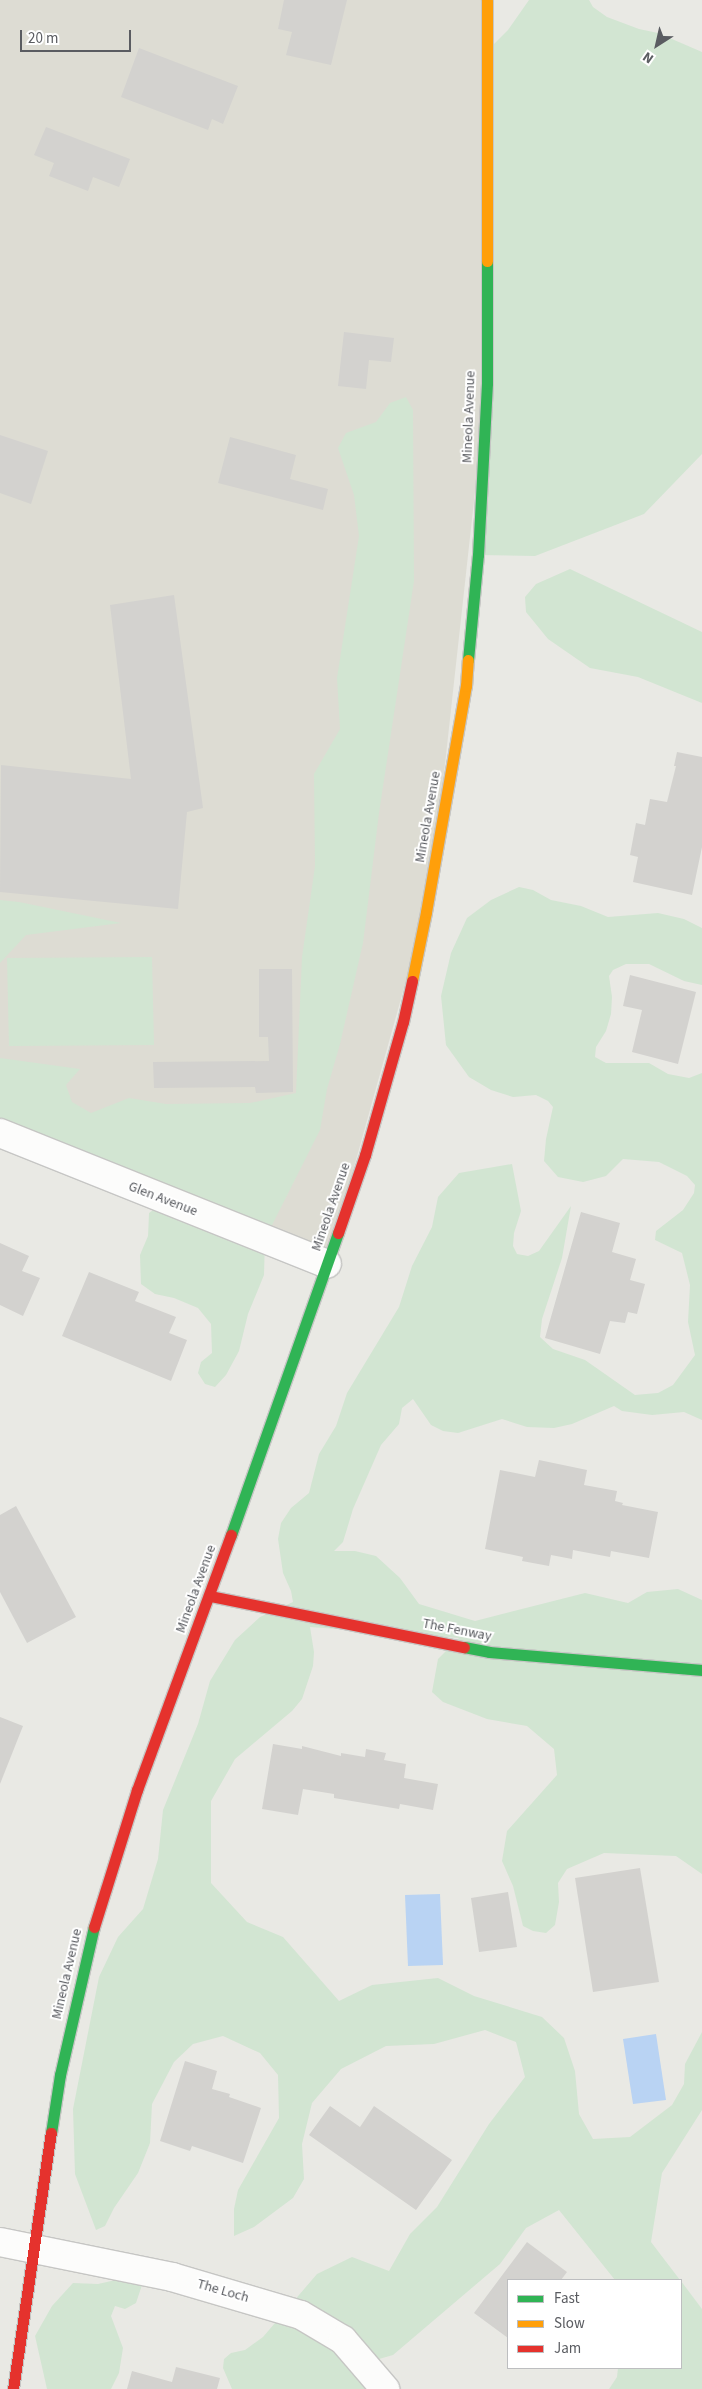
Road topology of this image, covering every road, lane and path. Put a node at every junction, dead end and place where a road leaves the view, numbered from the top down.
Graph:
1 (487, 0) edge
2 (0, 1133) edge
3 (327, 1264) junction
4 (210, 1596) junction
5 (702, 1670) edge
6 (0, 2242) edge
7 (33, 2248) junction
8 (12, 2389) edge
9 (385, 2389) edge

1 - 3 main road, Mineola Avenue
2 - 3 street, Glen Avenue
3 - 4 main road, Mineola Avenue
4 - 5 main road, The Fenway
4 - 7 main road, Mineola Avenue
6 - 7 street, The Loch
7 - 8 main road, Mineola Avenue
7 - 9 street, The Loch

